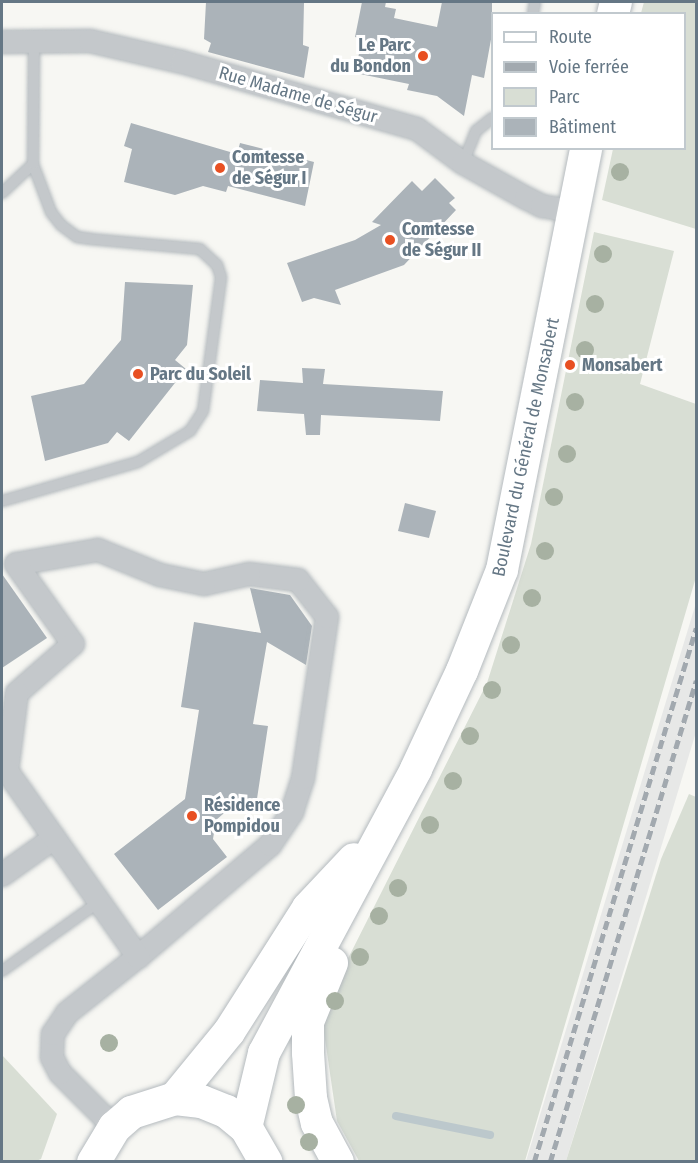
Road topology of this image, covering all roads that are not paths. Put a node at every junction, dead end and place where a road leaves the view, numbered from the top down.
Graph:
1 (34, 39) junction
2 (2, 42) edge
3 (491, 119) edge
4 (586, 150) edge
5 (33, 164) junction
6 (463, 164) junction
7 (2, 193) edge
8 (575, 212) junction
9 (2, 501) edge
10 (382, 830) junction
11 (54, 838) junction
12 (2, 875) edge
13 (100, 901) junction
14 (138, 957) junction
15 (2, 971) edge
16 (175, 1098) junction
17 (114, 1127) junction
18 (246, 1128) junction
19 (93, 1161) edge
20 (266, 1161) edge
21 (338, 1161) edge

1 - 2 street, Rue Madame de Ségur
1 - 5 lane
1 - 6 street, Rue Madame de Ségur
3 - 6 lane
4 - 8 main road, Boulevard du Général de Monsabert
5 - 7 lane
5 - 9 lane
6 - 8 street, Rue Madame de Ségur
8 - 10 main road, Boulevard du Général de Monsabert
10 - 16 main road, Boulevard du Général de Monsabert
10 - 18 main road, Boulevard du Général de Monsabert
10 - 21 main road
11 - 12 street
11 - 13 street
11 - 14 street
13 - 14 street
13 - 15 lane
14 - 17 street
16 - 17 main road
16 - 18 main road
17 - 19 main road
18 - 20 main road

